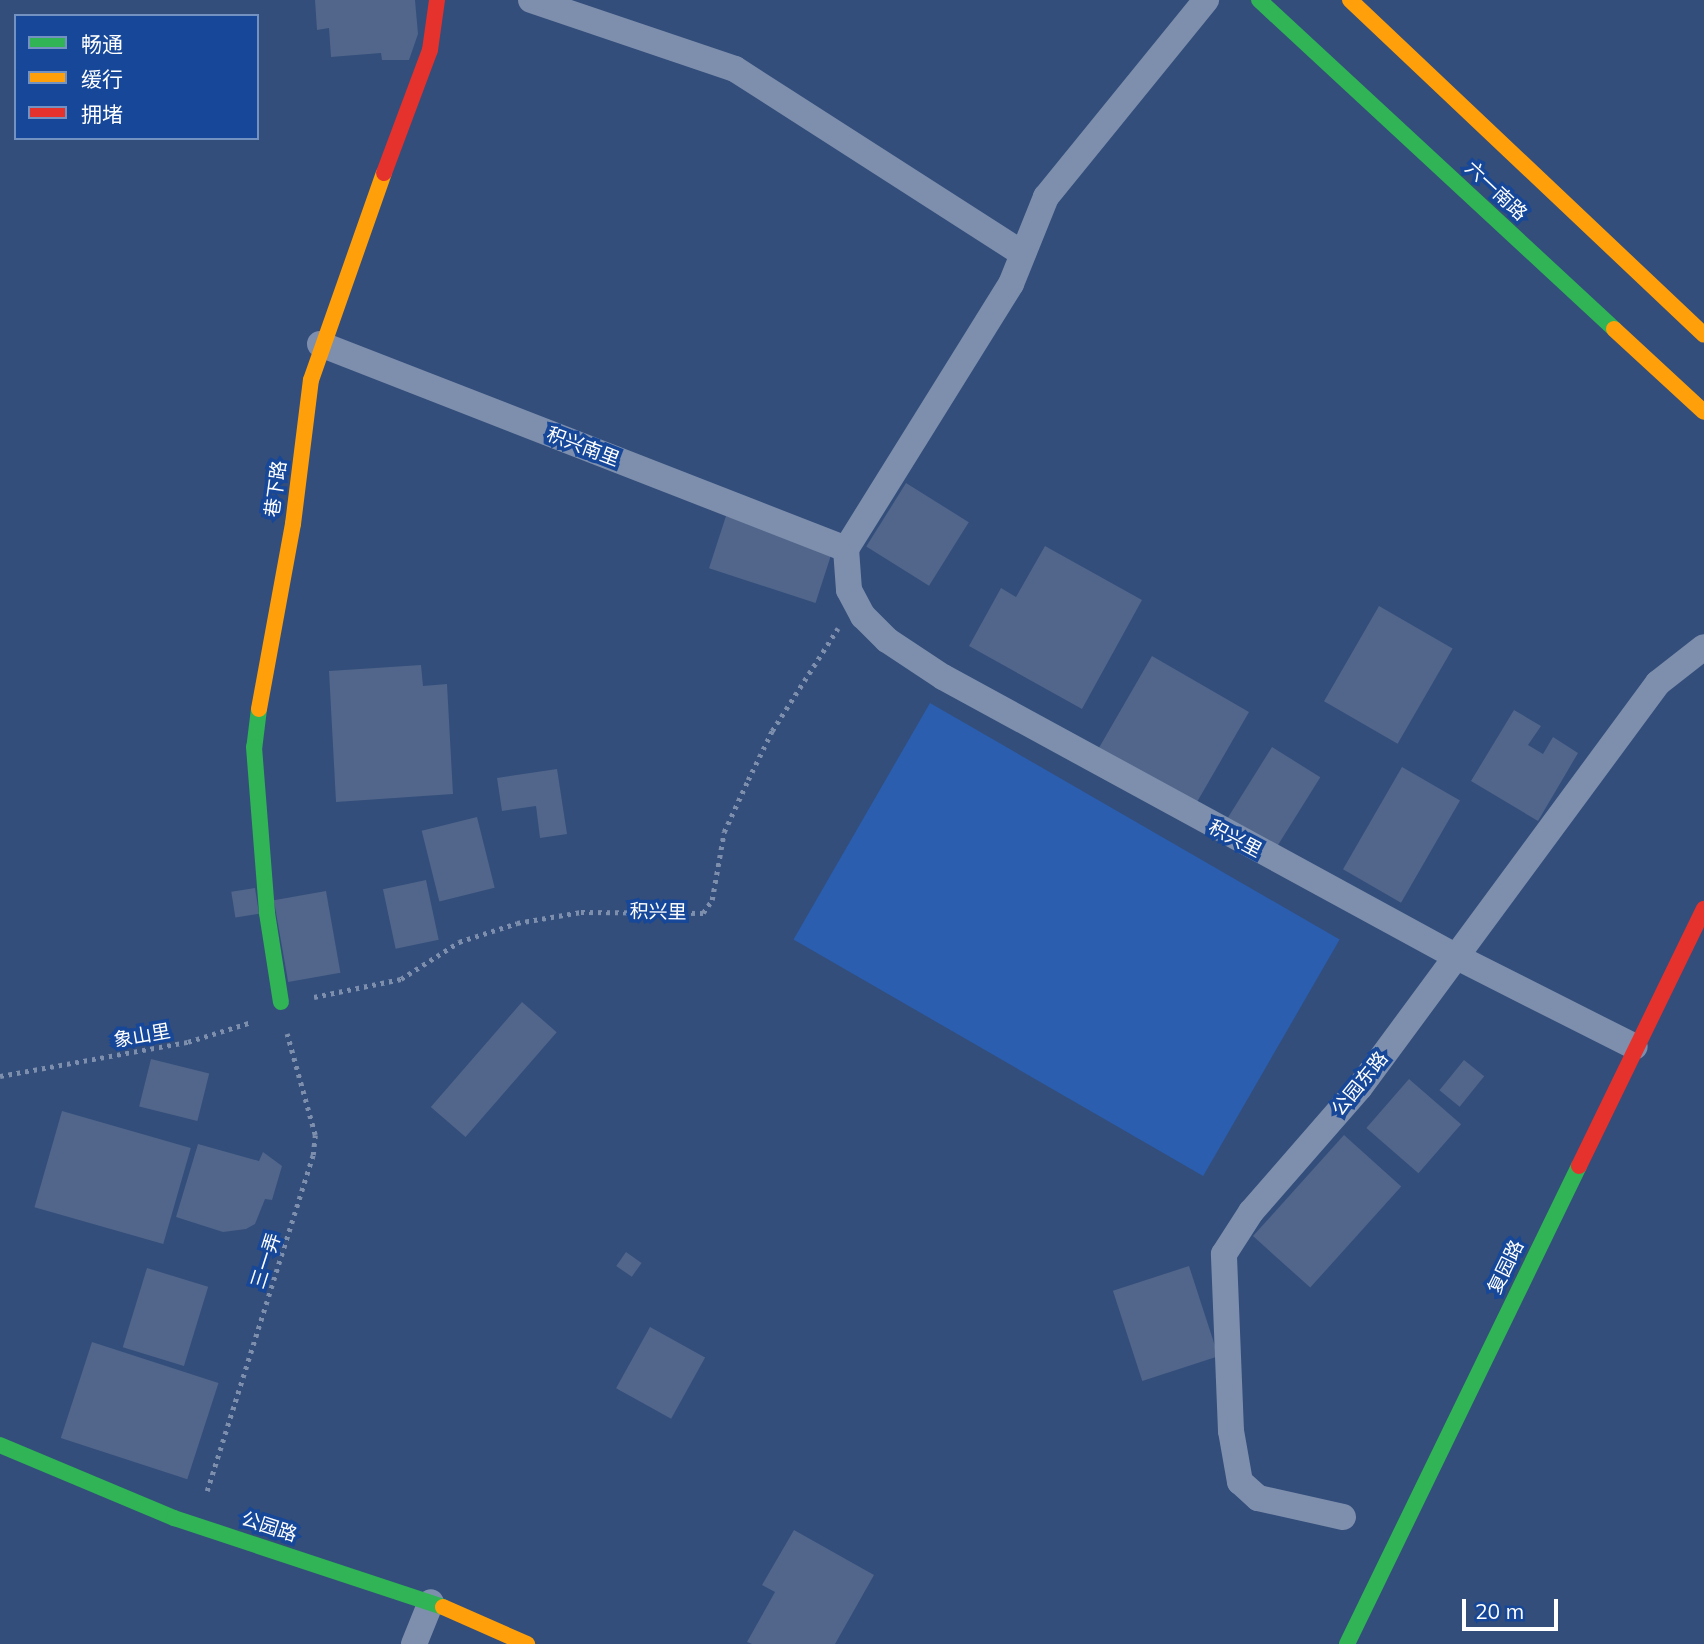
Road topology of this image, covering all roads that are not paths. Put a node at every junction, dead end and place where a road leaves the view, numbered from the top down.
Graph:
1 (438, 0) edge
2 (531, 0) edge
3 (1206, 0) edge
4 (1259, 0) edge
5 (1350, 0) edge
6 (1023, 254) junction
7 (1704, 335) edge
8 (320, 344) junction
9 (1668, 378) junction
10 (1704, 412) edge
11 (1698, 428) dead end
12 (846, 549) junction
13 (1704, 648) edge
14 (1704, 909) edge
15 (1457, 957) junction
16 (281, 1002) road end
17 (1635, 1047) junction
18 (0, 1445) edge
19 (1343, 1517) dead end
20 (431, 1602) junction
21 (414, 1644) edge
22 (527, 1644) edge
23 (1347, 1644) edge

1 - 8 main road, 巷下路
2 - 6 street
3 - 6 street
4 - 9 main road, 六一南路
5 - 7 main road, 六一南路
6 - 12 street
8 - 12 street, 积兴南里
8 - 16 main road, 巷下路
9 - 10 main road, 六一南路
9 - 11 main road
12 - 15 street, 积兴里
13 - 15 street, 公园东路
14 - 17 main road, 复园路
15 - 17 street, 积兴里
15 - 19 street, 公园东路
17 - 23 main road, 复园路
18 - 20 main road, 公园路
20 - 21 street
20 - 22 main road, 公园路

